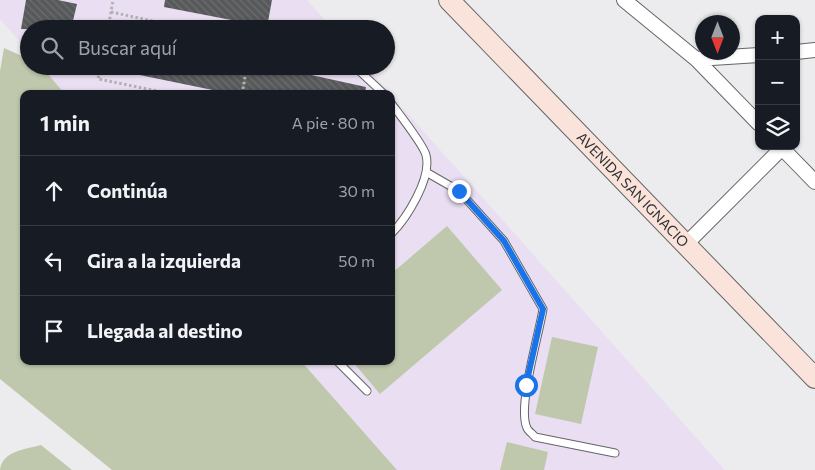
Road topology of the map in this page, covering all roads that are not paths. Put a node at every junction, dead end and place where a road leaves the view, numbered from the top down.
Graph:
1 (449, 0) edge
2 (624, 0) edge
3 (815, 50) edge
4 (800, 52) edge
5 (755, 54) edge
6 (740, 56) edge
7 (695, 58) edge
8 (697, 60) edge
9 (364, 75) edge
10 (380, 90) edge
11 (395, 110) edge
12 (755, 120) edge
13 (778, 150) edge
14 (784, 150) edge
15 (426, 172) junction
16 (815, 182) edge
17 (395, 230) edge
18 (686, 244) junction
19 (341, 365) edge
20 (815, 378) edge
21 (367, 391) dead end
22 (614, 453) dead end

1 - 18 street, AVENIDA SAN IGNACIO
2 - 7 street
3 - 4 street
5 - 6 street
8 - 12 street
9 - 10 lane
11 - 15 lane
13 - 18 street
14 - 16 street
15 - 17 lane
15 - 22 lane
18 - 20 street, AVENIDA SAN IGNACIO
19 - 21 lane

